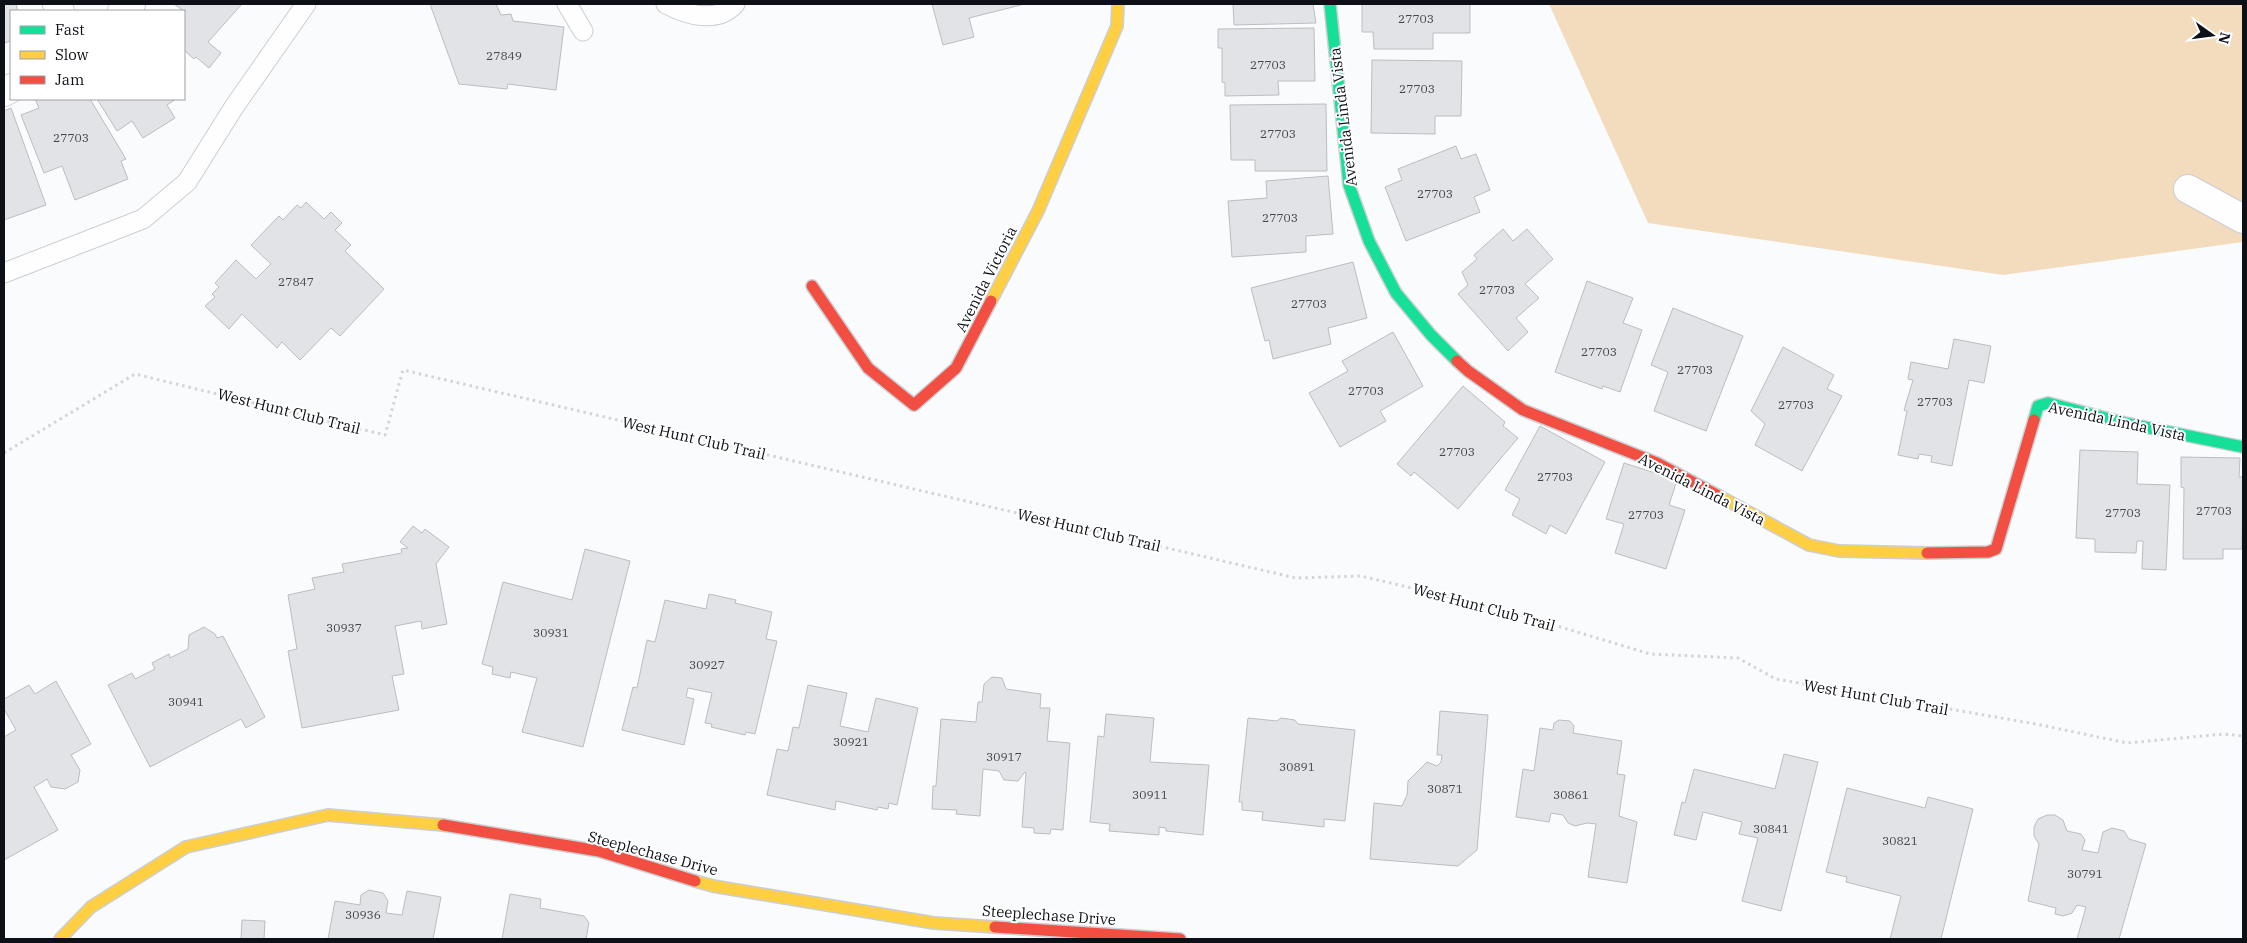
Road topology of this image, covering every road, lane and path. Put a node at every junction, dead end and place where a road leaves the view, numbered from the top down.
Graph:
1 (306, 4) edge
2 (567, 4) edge
3 (666, 4) edge
4 (735, 4) edge
5 (1118, 4) edge
6 (1330, 4) edge
7 (583, 31) dead end
8 (2188, 189) dead end
9 (2243, 219) edge
10 (4, 273) edge
11 (812, 286) dead end
12 (2243, 447) edge
13 (4, 453) edge
14 (2243, 736) edge
15 (60, 939) edge
16 (1180, 939) edge

1 - 10 lane
2 - 7 lane
3 - 4 lane
5 - 11 street, Avenida Victoria
6 - 12 street, Avenida Linda Vista
8 - 9 street
13 - 14 path, West Hunt Club Trail
15 - 16 street, Steeplechase Drive

